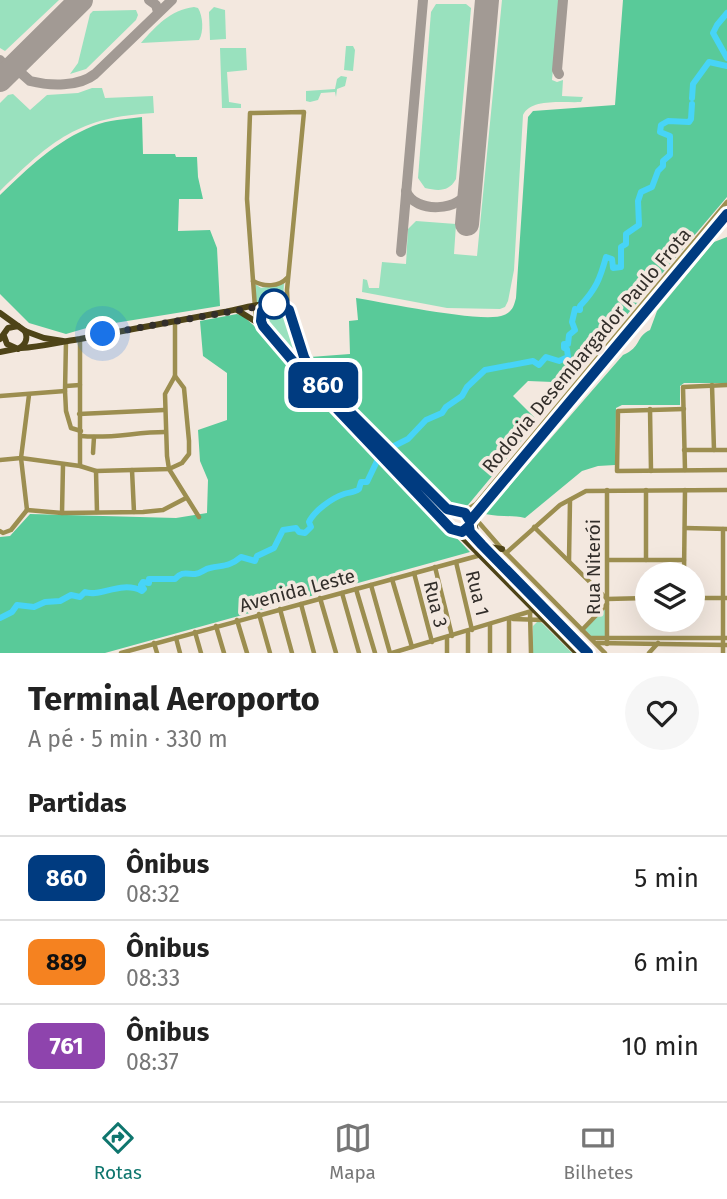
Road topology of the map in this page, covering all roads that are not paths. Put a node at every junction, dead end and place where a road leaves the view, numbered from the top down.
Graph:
1 (727, 202) edge
2 (727, 214) edge
3 (288, 277) junction
4 (253, 281) junction
5 (270, 304) junction
6 (255, 307) junction
7 (237, 310) junction
8 (289, 310) junction
9 (0, 313) edge
10 (175, 321) junction
11 (256, 322) junction
12 (18, 326) junction
13 (263, 326) junction
14 (0, 328) edge
15 (25, 331) junction
16 (3, 337) edge
17 (79, 339) junction
18 (66, 341) junction
19 (20, 348) junction
20 (0, 352) edge
21 (175, 376) junction
22 (80, 385) junction
23 (712, 385) junction
24 (727, 385) edge
25 (66, 388) junction
26 (29, 395) junction
27 (0, 396) edge
28 (650, 409) junction
29 (684, 409) junction
30 (164, 411) junction
31 (79, 415) junction
32 (67, 416) junction
33 (165, 432) junction
34 (81, 434) junction
35 (94, 438) junction
36 (684, 450) junction
37 (714, 450) junction
38 (727, 450) edge
39 (93, 453) dead end
40 (21, 458) junction
41 (0, 460) edge
42 (63, 465) junction
43 (80, 466) junction
44 (175, 466) junction
45 (169, 469) junction
46 (132, 470) junction
47 (685, 470) junction
48 (727, 470) edge
49 (96, 471) junction
50 (651, 471) junction
51 (175, 479) junction
52 (607, 490) junction
53 (646, 490) junction
54 (685, 490) junction
55 (727, 490) edge
56 (186, 498) junction
57 (570, 499) junction
58 (27, 510) junction
59 (97, 512) junction
60 (134, 512) junction
61 (461, 512) junction
62 (62, 513) junction
63 (199, 517) dead end
64 (471, 521) junction
65 (450, 526) junction
66 (534, 527) junction
67 (685, 528) junction
68 (725, 529) edge
69 (0, 531) edge
70 (456, 532) junction
71 (480, 543) junction
72 (504, 551) junction
73 (482, 555) junction
74 (607, 560) junction
75 (646, 560) junction
76 (684, 561) joint
77 (456, 562) junction
78 (569, 563) junction
79 (435, 567) junction
80 (414, 573) junction
81 (392, 579) junction
82 (371, 585) junction
83 (356, 589) junction
84 (342, 593) junction
85 (320, 598) junction
86 (705, 598) edge
87 (725, 598) edge
88 (635, 599) edge
89 (607, 602) junction
90 (301, 604) junction
91 (280, 609) junction
92 (532, 611) junction
93 (259, 614) junction
94 (509, 619) junction
95 (237, 620) junction
96 (521, 620) junction
97 (530, 620) junction
98 (547, 622) junction
99 (490, 625) junction
100 (216, 626) junction
101 (582, 629) junction
102 (530, 630) junction
103 (470, 631) junction
104 (195, 632) junction
105 (449, 636) junction
106 (176, 638) junction
107 (591, 638) junction
108 (607, 641) junction
109 (725, 641) edge
110 (429, 642) junction
111 (154, 643) junction
112 (596, 643) junction
113 (657, 646) edge
114 (408, 650) edge
115 (135, 651) edge
116 (121, 653) edge
117 (157, 653) edge
118 (180, 653) edge
119 (201, 653) edge
120 (224, 653) edge
121 (247, 653) edge
122 (270, 653) edge
123 (292, 653) edge
124 (314, 653) edge
125 (336, 653) edge
126 (359, 653) edge
127 (375, 653) edge
128 (391, 653) edge
129 (426, 653) edge
130 (447, 653) edge
131 (468, 653) edge
132 (490, 653) edge
133 (509, 653) edge
134 (530, 653) edge
135 (577, 653) edge
136 (589, 653) edge
137 (605, 653) edge
138 (649, 653) edge
139 (723, 653) edge

1 - 61 street, Rodovia Desembargador Paulo Frota
2 - 64 street, Rodovia Desembargador Paulo Frota
3 - 4 street
3 - 4 street
3 - 8 street
4 - 6 street
5 - 6 main road
5 - 8 main road
5 - 13 main road
6 - 7 main road
6 - 11 street
7 - 10 main road
7 - 11 main road
8 - 61 main road
9 - 12 main road
10 - 17 main road
10 - 21 street
11 - 13 main road
12 - 15 main road
12 - 16 main road
13 - 65 main road
14 - 16 main road
15 - 18 main road
15 - 19 main road
16 - 19 main road
17 - 18 main road
17 - 22 street
18 - 19 main road
18 - 25 street
19 - 20 main road
21 - 30 street
21 - 44 street
22 - 25 street
22 - 31 street
23 - 24 street
23 - 29 street
23 - 37 street
25 - 26 street
25 - 32 street
26 - 27 street
26 - 40 street
28 - 29 street
28 - 50 street
28 - 50 street
29 - 36 street
30 - 31 street
30 - 33 street
31 - 32 street
31 - 34 street
32 - 34 street
33 - 35 street
33 - 45 street
34 - 35 street
34 - 43 street
35 - 39 street
36 - 37 street
36 - 47 street
37 - 38 street
40 - 41 street
40 - 42 street
40 - 58 street
42 - 43 street
42 - 62 street
43 - 49 street
44 - 45 street
44 - 51 street
45 - 46 street
45 - 51 street
46 - 49 street
46 - 60 street
47 - 48 street
47 - 50 street
49 - 59 street
51 - 56 street
52 - 53 street
52 - 57 street
52 - 74 street, Rua Niterói
53 - 54 street
53 - 75 street
54 - 55 street
54 - 67 street
56 - 60 street
56 - 63 street
57 - 66 street
57 - 78 street
58 - 62 street
58 - 69 street
59 - 60 street
59 - 62 street
61 - 64 main road
61 - 65 main road
64 - 70 main road
64 - 71 main road
64 - 71 main road
64 - 72 street
65 - 70 main road
66 - 72 street
66 - 78 street
67 - 68 street
67 - 76 street
68 - 87 street
70 - 73 main road
71 - 72 main road
71 - 136 main road
72 - 101 street
73 - 77 street, Avenida Leste
73 - 92 main road
74 - 75 street
74 - 89 street, Rua Niterói
75 - 76 street
77 - 79 street, Avenida Leste
77 - 103 street, Rua 1
78 - 89 street
79 - 80 street, Avenida Leste
79 - 105 street
80 - 81 street, Avenida Leste
80 - 110 street, Rua 3
81 - 82 street, Avenida Leste
81 - 114 street
82 - 83 street, Avenida Leste
82 - 128 street
83 - 84 street, Avenida Leste
83 - 127 street
84 - 85 street, Avenida Leste
84 - 126 street
85 - 90 street, Avenida Leste
85 - 125 street
86 - 87 street
87 - 109 street
88 - 89 street
89 - 101 street
89 - 108 street, Rua Niterói
90 - 91 street, Avenida Leste
90 - 124 street
91 - 93 street, Avenida Leste
91 - 123 street
92 - 94 street
92 - 97 street
92 - 98 main road
93 - 95 street, Avenida Leste
93 - 122 street
94 - 96 street
94 - 99 street
94 - 133 street
95 - 100 street, Avenida Leste
95 - 121 street
96 - 97 street
96 - 102 street
97 - 98 street
97 - 102 street
98 - 135 main road
99 - 103 street
99 - 132 street
100 - 104 street, Avenida Leste
100 - 120 street
101 - 107 street
102 - 134 street
103 - 105 street
103 - 131 street, Rua 1
104 - 106 street, Avenida Leste
104 - 119 street
105 - 110 street
105 - 130 street
106 - 111 street, Avenida Leste
106 - 118 street
107 - 108 street
107 - 112 street
108 - 112 street
108 - 113 street
109 - 113 street
109 - 139 street
110 - 114 street
110 - 129 street, Rua 3
111 - 115 street, Avenida Leste
111 - 117 street
112 - 137 street
113 - 138 street
114 - 128 street
115 - 116 street, Avenida Leste

